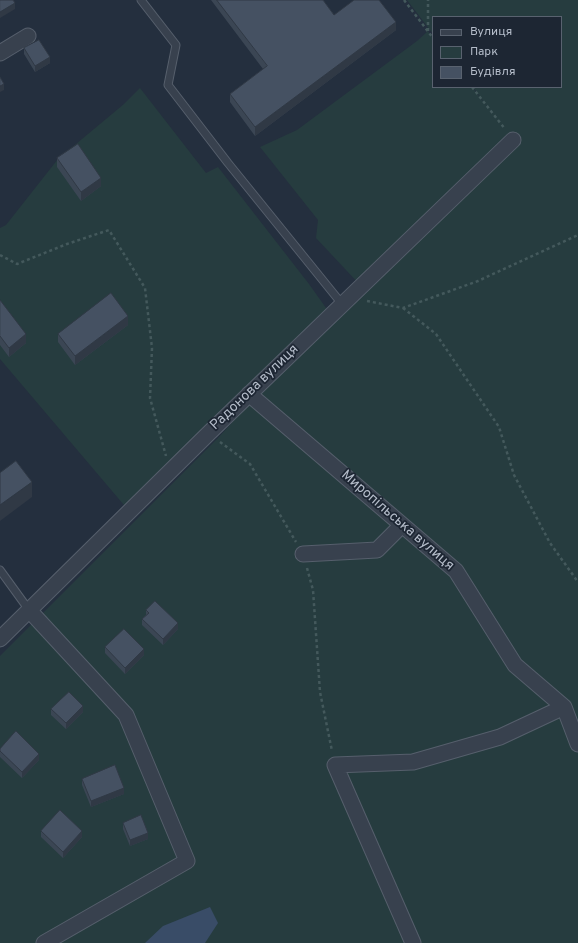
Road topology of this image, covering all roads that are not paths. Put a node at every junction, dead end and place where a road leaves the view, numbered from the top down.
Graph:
1 (141, 0) edge
2 (28, 36) dead end
3 (0, 53) edge
4 (513, 140) road end
5 (345, 301) junction
6 (249, 394) junction
7 (402, 524) junction
8 (303, 554) road end
9 (0, 570) edge
10 (29, 610) junction
11 (0, 639) edge
12 (564, 707) junction
13 (578, 744) edge
14 (44, 943) edge
15 (413, 943) edge

1 - 5 lane
2 - 3 street
4 - 5 street, Радонова вулиця
5 - 6 street, Радонова вулиця
6 - 7 street, Миропільська вулиця
6 - 10 street, Радонова вулиця
7 - 8 street
7 - 12 street, Миропільська вулиця
9 - 10 lane
10 - 11 street, Радонова вулиця
10 - 14 street
12 - 13 street, Миропільська вулиця
12 - 15 street

